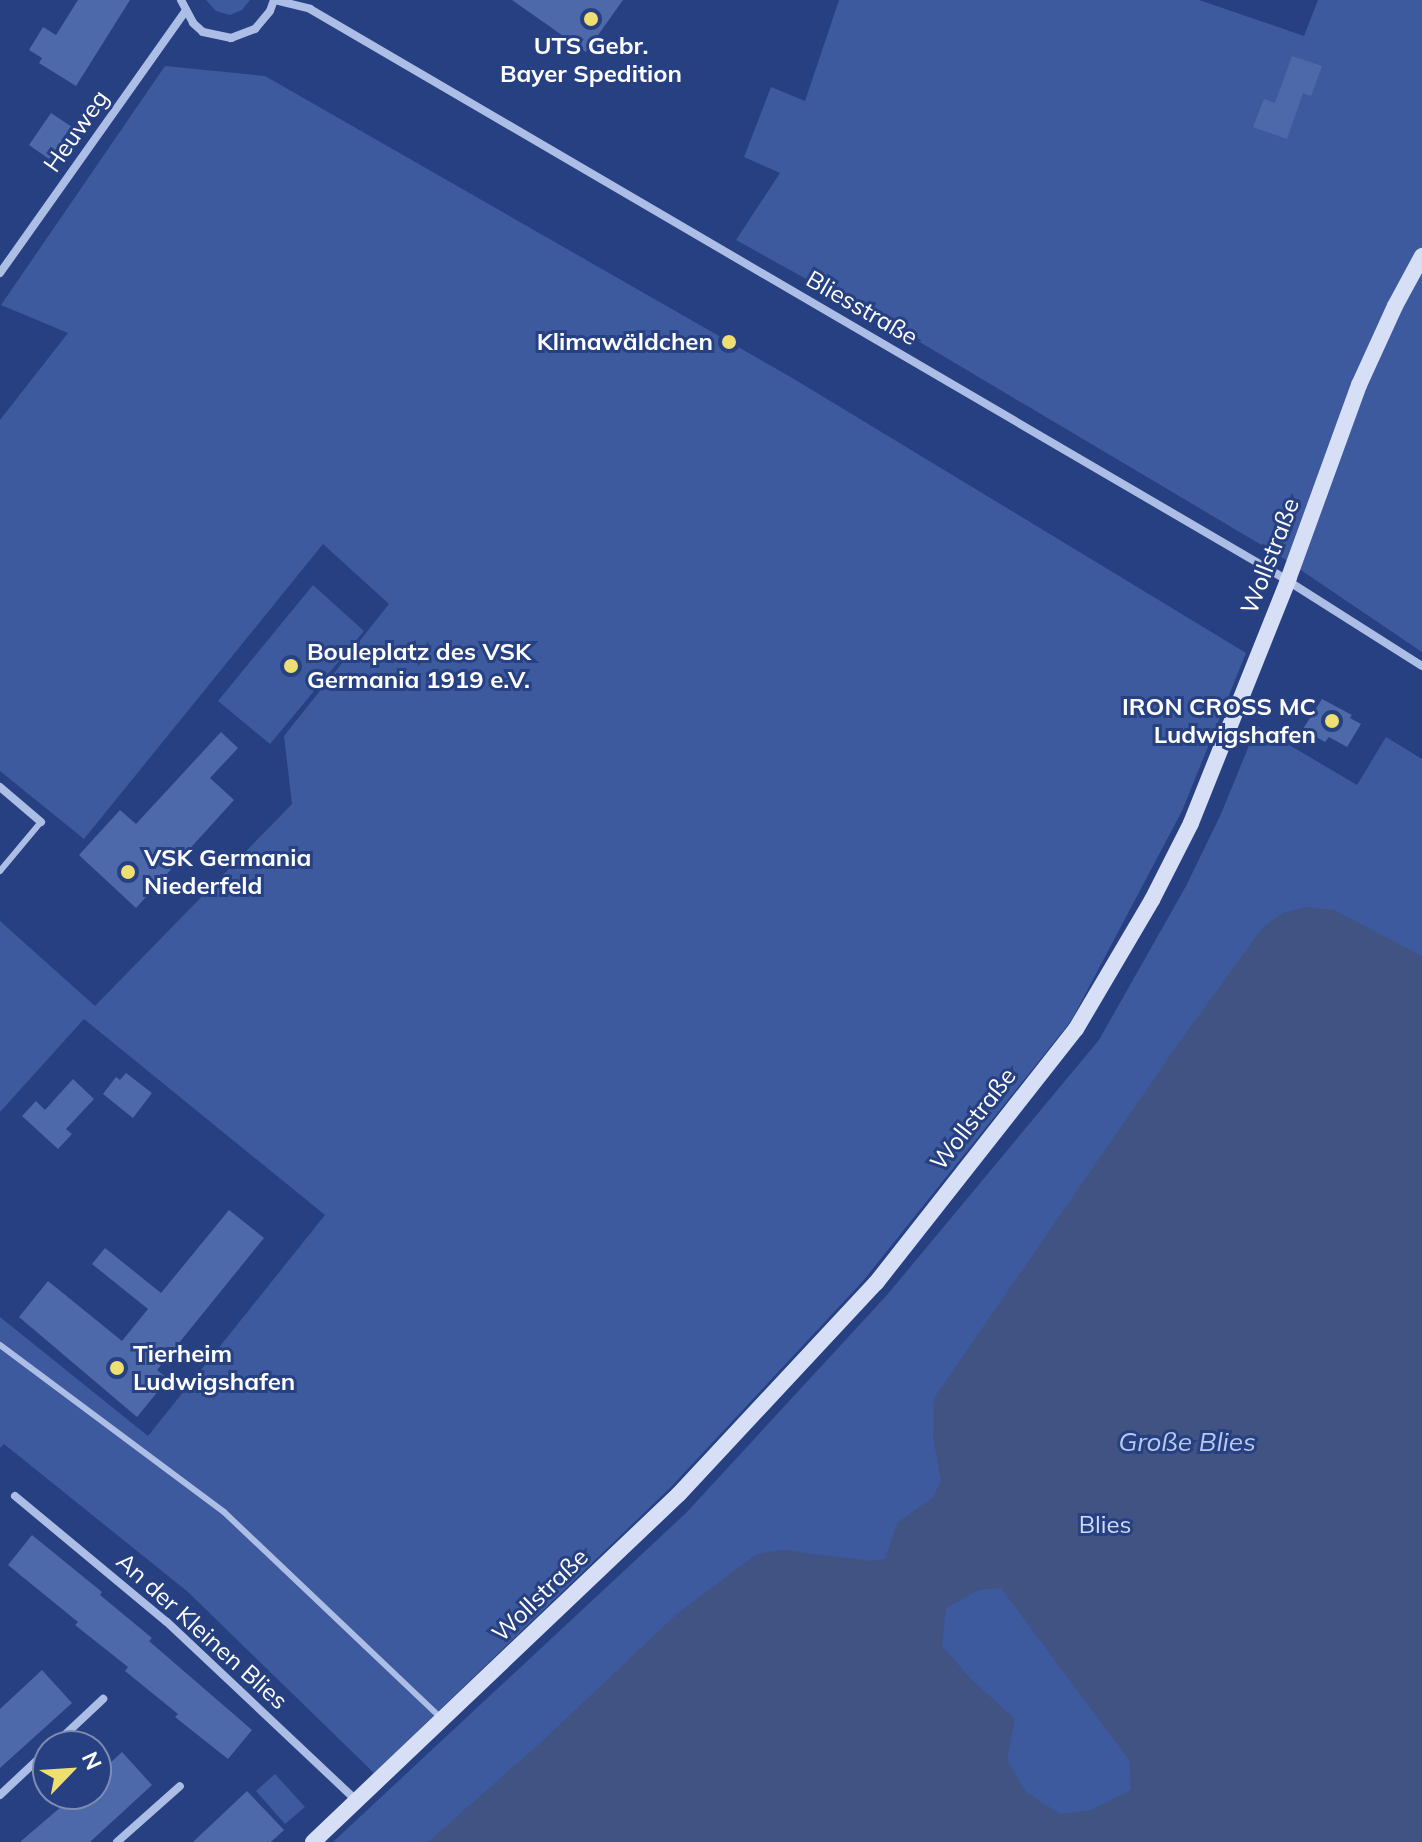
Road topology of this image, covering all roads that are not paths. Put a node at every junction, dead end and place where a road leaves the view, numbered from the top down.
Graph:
1 (181, 0) edge
2 (274, 0) edge
3 (185, 12) junction
4 (1422, 256) edge
5 (0, 273) edge
6 (1288, 580) junction
7 (1422, 666) edge
8 (0, 787) edge
9 (41, 822) joint
10 (0, 871) edge
11 (0, 1345) edge
12 (15, 1496) dead end
13 (103, 1699) dead end
14 (443, 1721) junction
15 (70, 1730) edge
16 (32, 1765) edge
17 (180, 1786) dead end
18 (0, 1795) edge
19 (358, 1802) junction
20 (117, 1842) edge
21 (313, 1842) edge

1 - 3 street
2 - 3 street
2 - 6 street, Bliesstraße
3 - 5 street, Heuweg
4 - 6 street, Wollstraße
6 - 7 street, Bliesstraße
6 - 14 street, Wollstraße
8 - 9 street
9 - 10 lane
11 - 14 lane
12 - 19 street, An der Kleinen Blies
13 - 15 street
14 - 19 street, Wollstraße
16 - 18 street
17 - 20 street
19 - 21 street, Wollstraße

